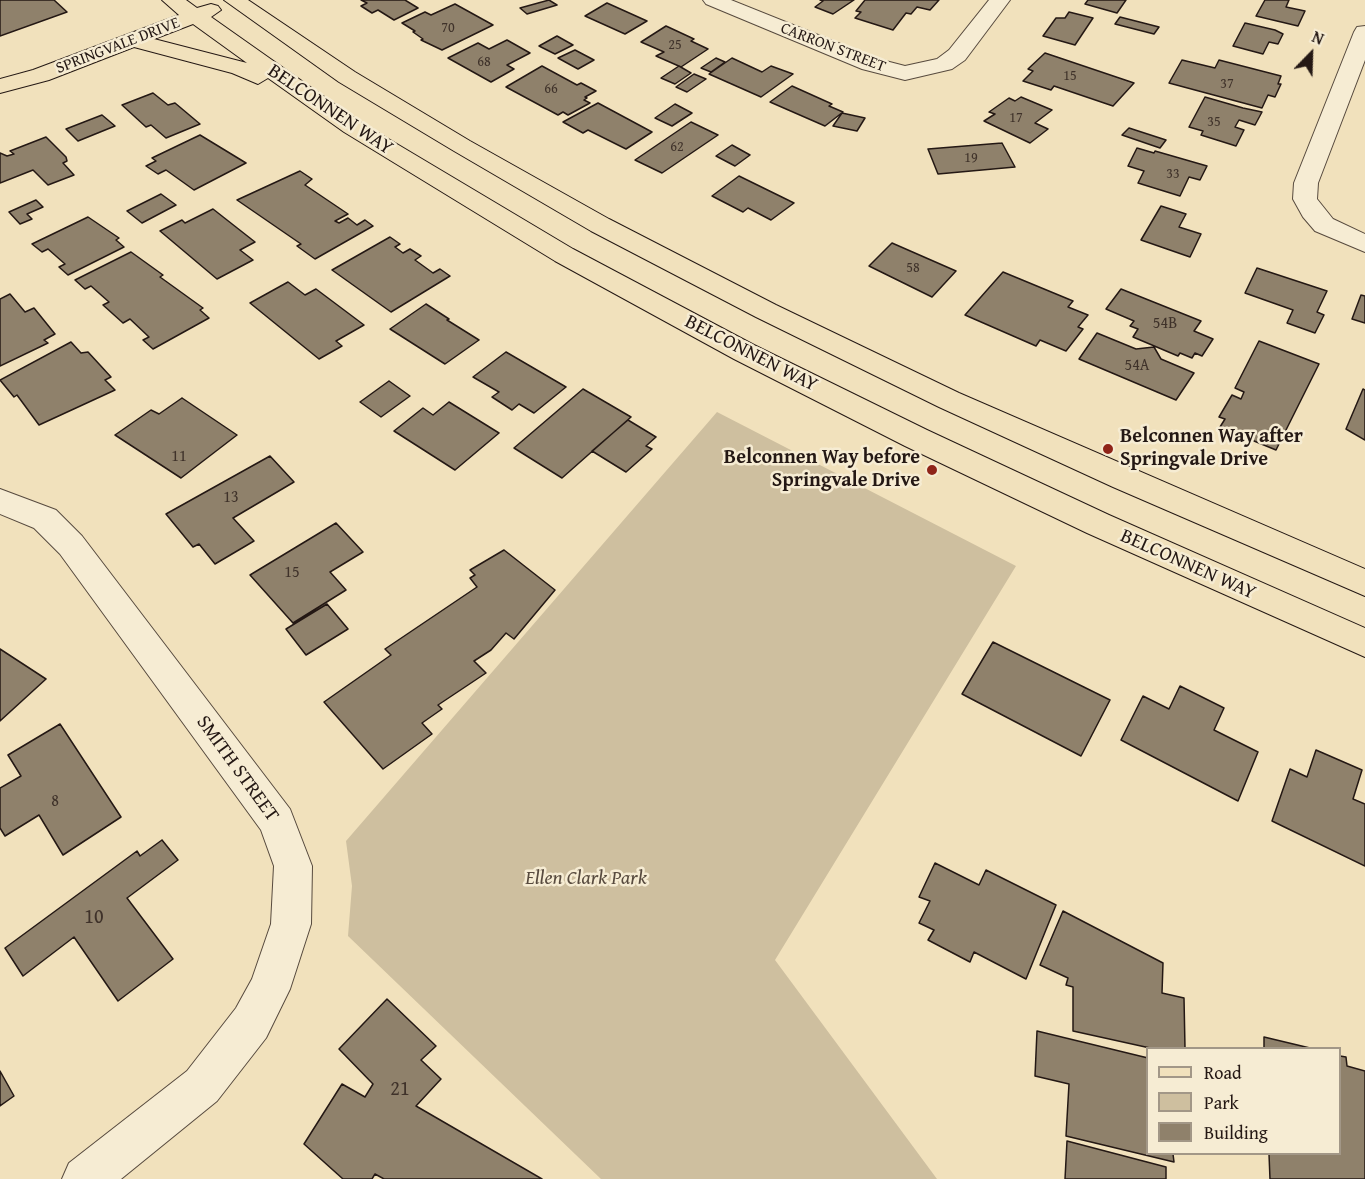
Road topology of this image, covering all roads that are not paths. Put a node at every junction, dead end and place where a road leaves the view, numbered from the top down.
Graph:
1 (235, 0) edge
2 (713, 0) edge
3 (1000, 0) edge
4 (189, 6) edge
5 (1365, 32) edge
6 (133, 40) junction
7 (0, 80) edge
8 (0, 86) edge
9 (352, 127) junction
10 (1365, 244) edge
11 (710, 282) junction
12 (673, 314) junction
13 (0, 501) edge
14 (1365, 583) edge
15 (1365, 643) edge
16 (85, 1179) edge

1 - 4 main road, SPRINGVALE DRIVE
1 - 11 main road, BELCONNEN WAY
2 - 3 street, CARRON STREET
4 - 6 main road, SPRINGVALE DRIVE
4 - 7 main road, SPRINGVALE DRIVE
4 - 9 main road, BELCONNEN WAY
5 - 10 street
6 - 8 main road, SPRINGVALE DRIVE
6 - 9 main road
9 - 12 main road, BELCONNEN WAY
11 - 12 main road
11 - 14 main road, BELCONNEN WAY
12 - 15 main road, BELCONNEN WAY
13 - 16 street, SMITH STREET

